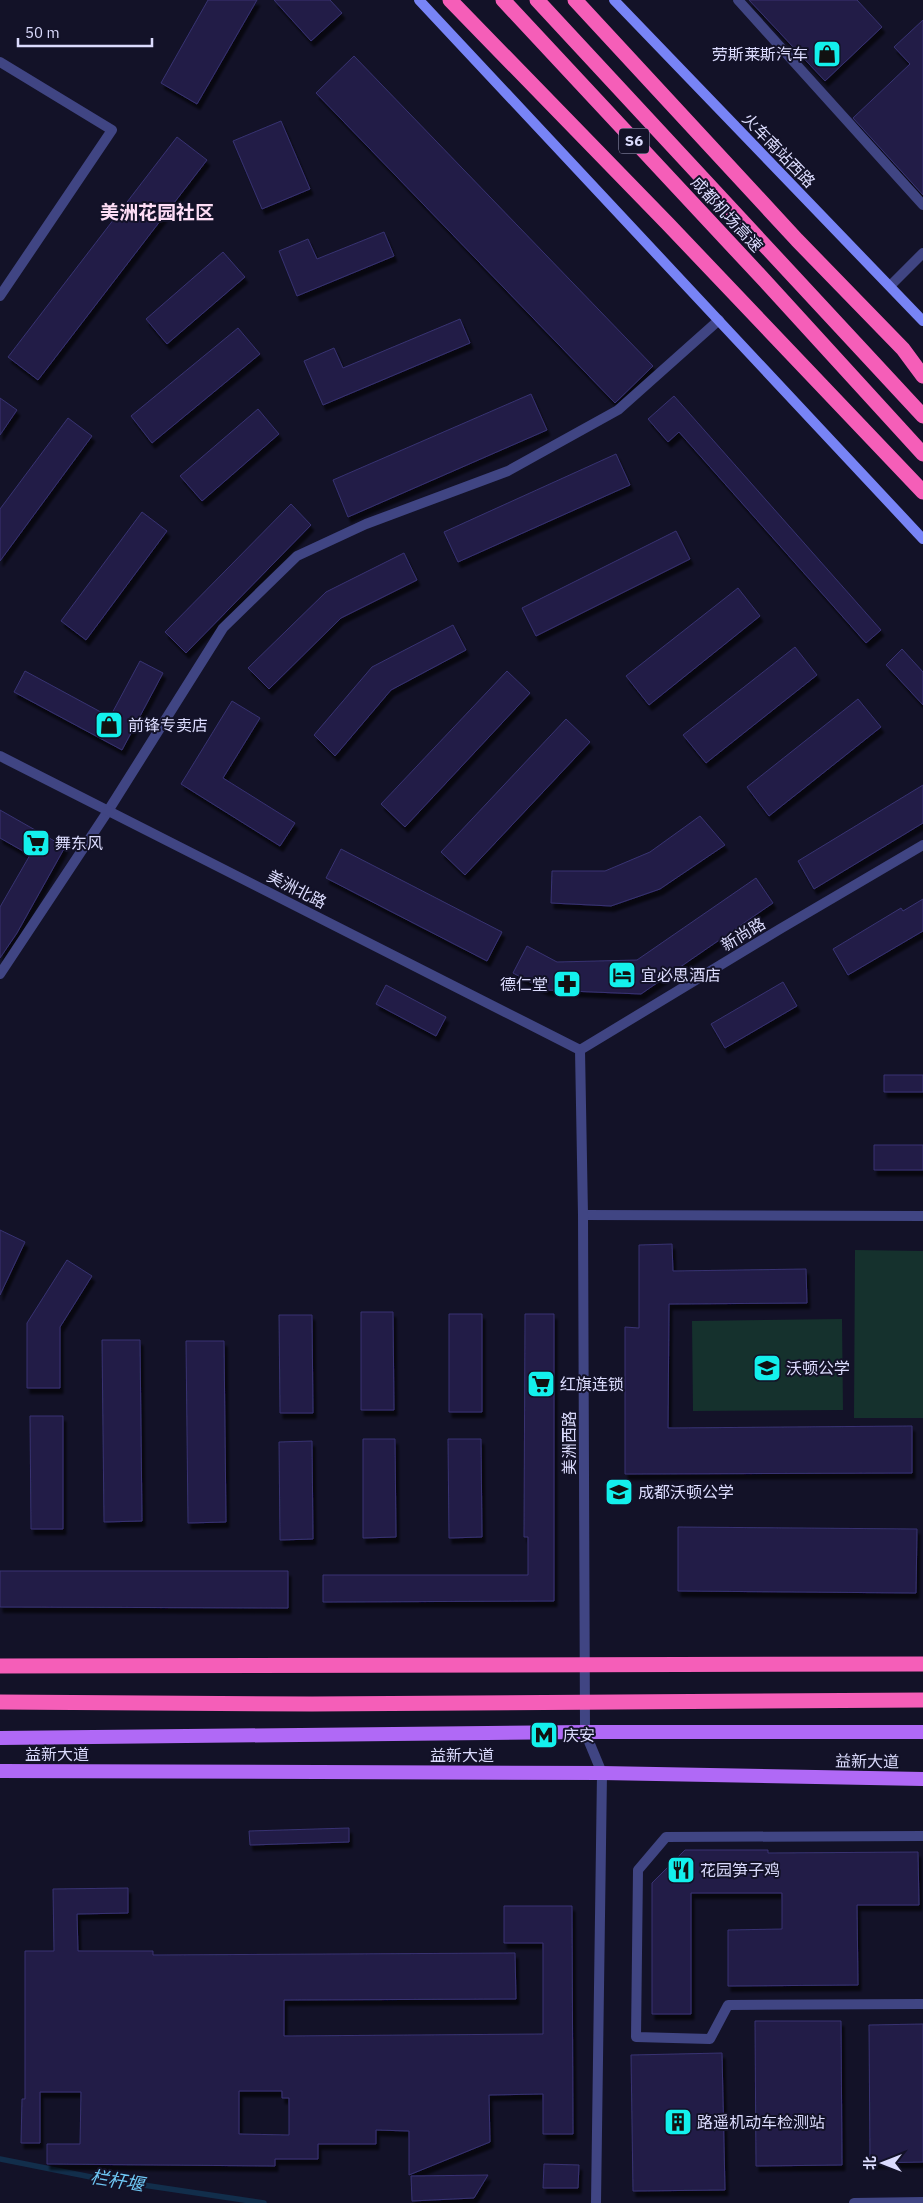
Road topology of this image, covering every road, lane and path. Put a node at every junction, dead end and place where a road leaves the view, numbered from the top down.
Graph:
1 (420, 0) edge
2 (450, 0) edge
3 (503, 0) edge
4 (537, 0) edge
5 (575, 0) edge
6 (614, 0) edge
7 (738, 0) edge
8 (0, 62) edge
9 (923, 205) edge
10 (923, 253) edge
11 (890, 286) junction
12 (0, 296) edge
13 (718, 320) junction
14 (923, 321) edge
15 (923, 376) edge
16 (923, 416) edge
17 (923, 454) edge
18 (923, 492) edge
19 (923, 539) edge
20 (0, 756) edge
21 (108, 811) junction
22 (923, 845) edge
23 (0, 974) edge
24 (580, 1050) junction
25 (583, 1215) junction
26 (923, 1216) edge
27 (923, 1664) edge
28 (0, 1666) edge
29 (923, 1700) edge
30 (0, 1702) edge
31 (585, 1732) junction
32 (923, 1732) edge
33 (0, 1738) edge
34 (0, 1772) edge
35 (602, 1773) junction
36 (923, 1779) edge
37 (923, 1836) edge
38 (923, 2004) edge
39 (923, 2202) edge
40 (596, 2203) edge
41 (854, 2203) edge

1 - 13 main road
2 - 18 highway
3 - 17 highway, 成都机场高速 / S6
4 - 16 highway, 成都机场高速 / S6
5 - 15 highway
6 - 11 main road, 火车南站西路
7 - 9 street
8 - 12 street
10 - 11 street
11 - 14 main road, 火车南站西路
13 - 19 main road
13 - 21 street
20 - 21 street, 美洲北路
21 - 23 street
21 - 24 street, 美洲北路
22 - 24 street, 新尚路
24 - 25 street, 美洲西路
25 - 26 street
25 - 31 street, 美洲西路
27 - 28 highway, bridge
29 - 30 highway, bridge
31 - 32 main road, 益新大道
31 - 33 main road, 益新大道
31 - 35 street, 美洲西路
34 - 35 main road, 益新大道
35 - 36 main road, 益新大道
35 - 40 street
37 - 38 street
39 - 41 street

